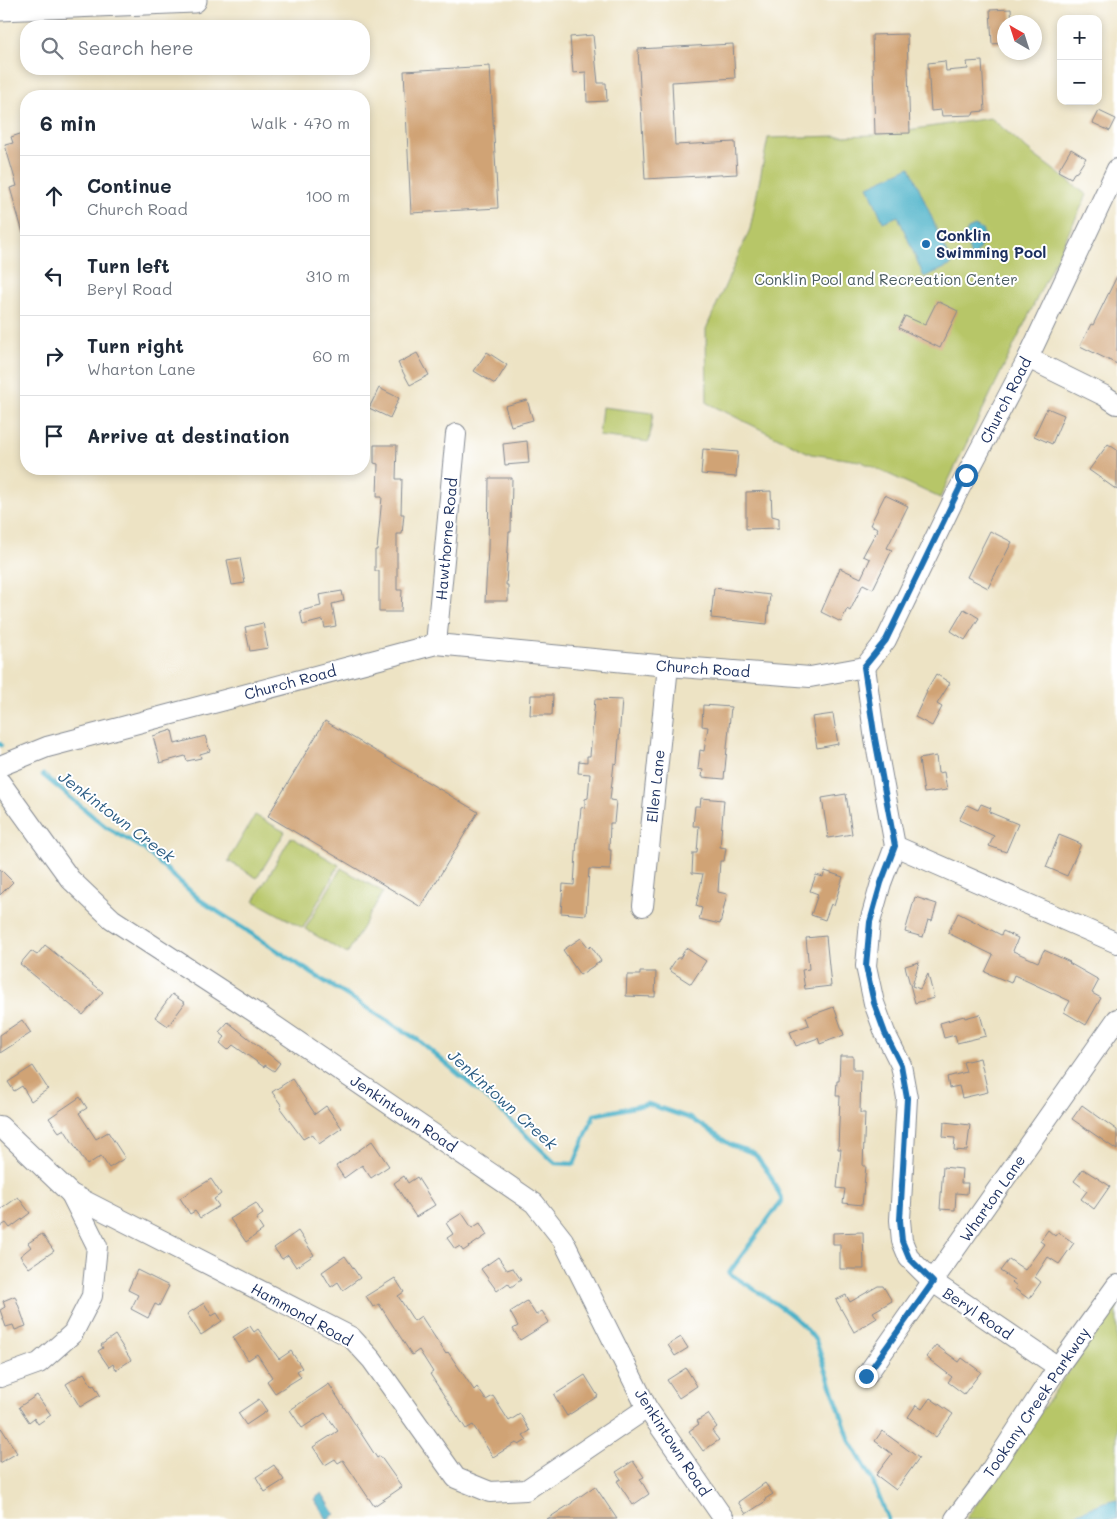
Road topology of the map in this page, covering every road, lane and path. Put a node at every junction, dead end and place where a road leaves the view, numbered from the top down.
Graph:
1 (190, 0) edge
2 (194, 0) edge
3 (0, 8) edge
4 (1117, 169) edge
5 (1028, 358) junction
6 (1117, 404) edge
7 (456, 434) dead end
8 (436, 644) junction
9 (668, 666) junction
10 (864, 667) junction
11 (0, 766) edge
12 (0, 782) edge
13 (895, 846) junction
14 (643, 906) dead end
15 (1117, 943) edge
16 (1117, 1019) edge
17 (0, 1126) edge
18 (71, 1194) junction
19 (933, 1282) junction
20 (1117, 1285) edge
21 (1058, 1367) junction
22 (866, 1376) dead end
23 (0, 1378) edge
24 (647, 1408) junction
25 (724, 1519) edge
26 (955, 1519) edge

1 - 2 main road
1 - 3 main road
4 - 5 street, Church Road
5 - 6 street
5 - 10 street, Church Road
7 - 8 street, Hawthorne Road
8 - 9 street, Church Road
8 - 11 street, Church Road
9 - 10 street, Church Road
9 - 14 street, Ellen Lane
10 - 13 street
12 - 24 street, Jenkintown Road
13 - 15 street
13 - 19 street, Beryl Road
16 - 19 street, Wharton Lane
17 - 18 street, Hammond Road
18 - 23 street
18 - 24 street, Hammond Road
19 - 21 street, Beryl Road
19 - 22 street, Wharton Lane
20 - 21 street, Tookany Creek Parkway
21 - 26 street, Tookany Creek Parkway
24 - 25 street, Jenkintown Road

